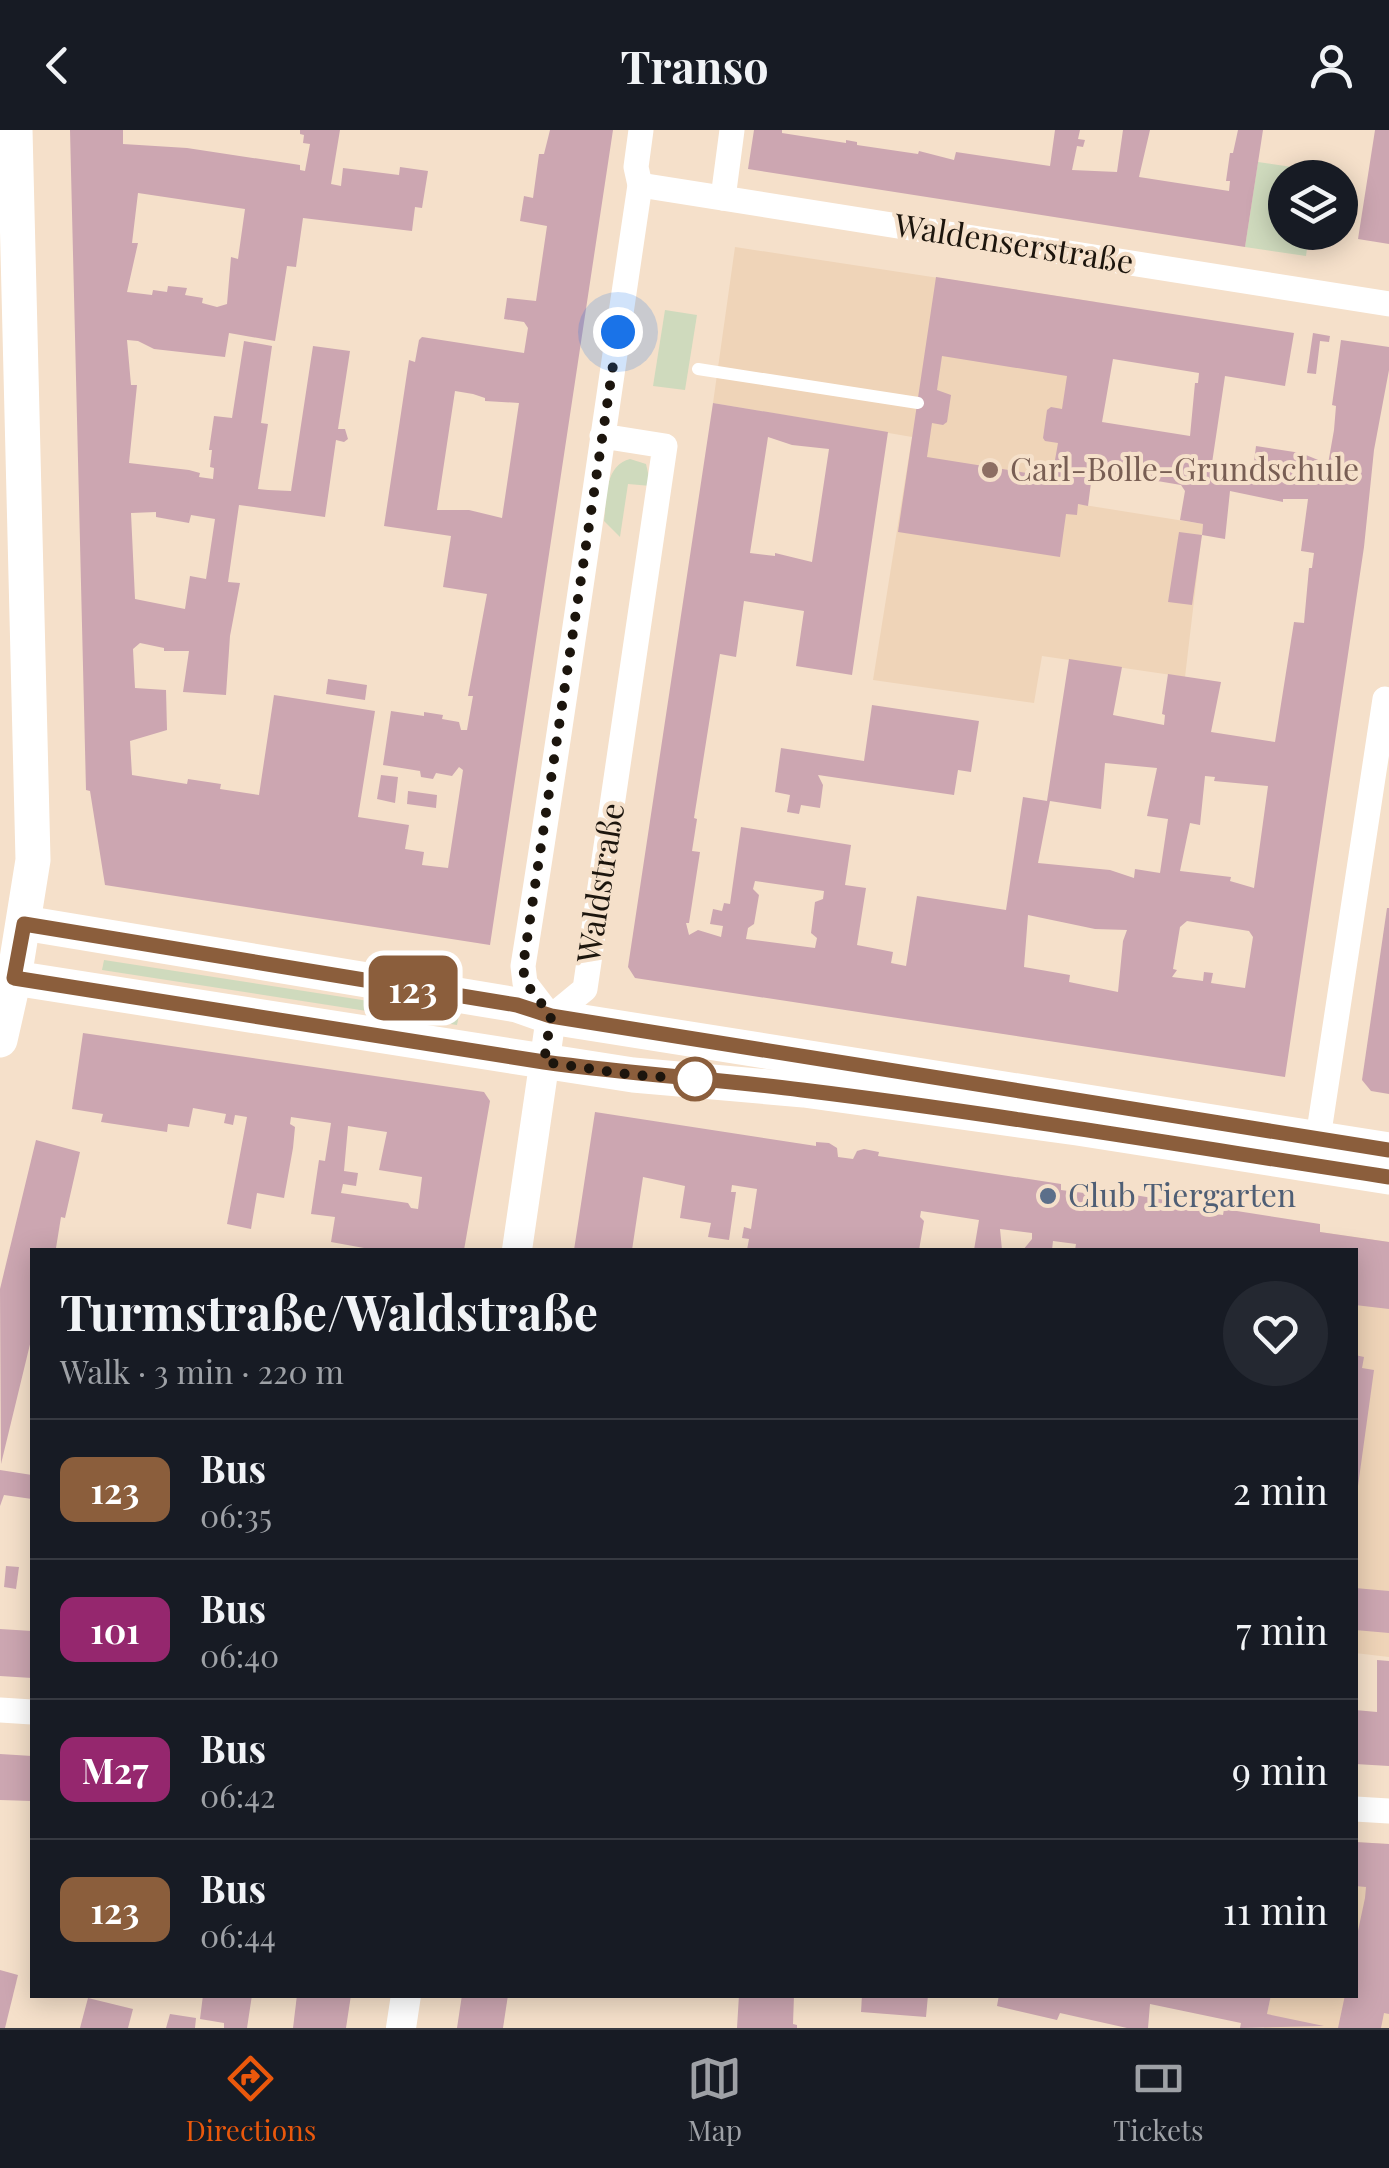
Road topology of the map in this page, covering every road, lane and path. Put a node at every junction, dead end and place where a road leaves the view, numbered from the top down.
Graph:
1 (15, 130) edge
2 (642, 130) edge
3 (732, 130) edge
4 (640, 185) junction
5 (724, 198) junction
6 (1389, 304) edge
7 (698, 369) dead end
8 (918, 403) dead end
9 (602, 436) junction
10 (1385, 699) dead end
11 (12, 922) edge
12 (7, 976) edge
13 (551, 1016) junction
14 (0, 1040) edge
15 (544, 1062) junction
16 (777, 1069) junction
17 (1318, 1138) junction
18 (1389, 1150) edge
19 (1389, 1177) edge
20 (517, 1248) edge
21 (0, 1710) edge
22 (30, 1712) edge
23 (1358, 1809) edge
24 (1389, 1811) edge
25 (406, 1998) edge
26 (401, 2028) edge

1 - 11 main road
2 - 4 street, Waldstraße
3 - 5 street
4 - 5 street, Waldenserstraße
4 - 9 street, Waldstraße
5 - 6 street, Waldenserstraße
7 - 8 lane
9 - 13 street, Waldstraße
9 - 13 street, Waldstraße
10 - 17 street
11 - 12 main road
11 - 13 main road
12 - 14 main road
12 - 15 main road
13 - 15 street
13 - 16 main road
15 - 16 main road
15 - 20 street
16 - 17 main road
16 - 19 main road
17 - 18 main road
21 - 22 street
23 - 24 street
25 - 26 street

